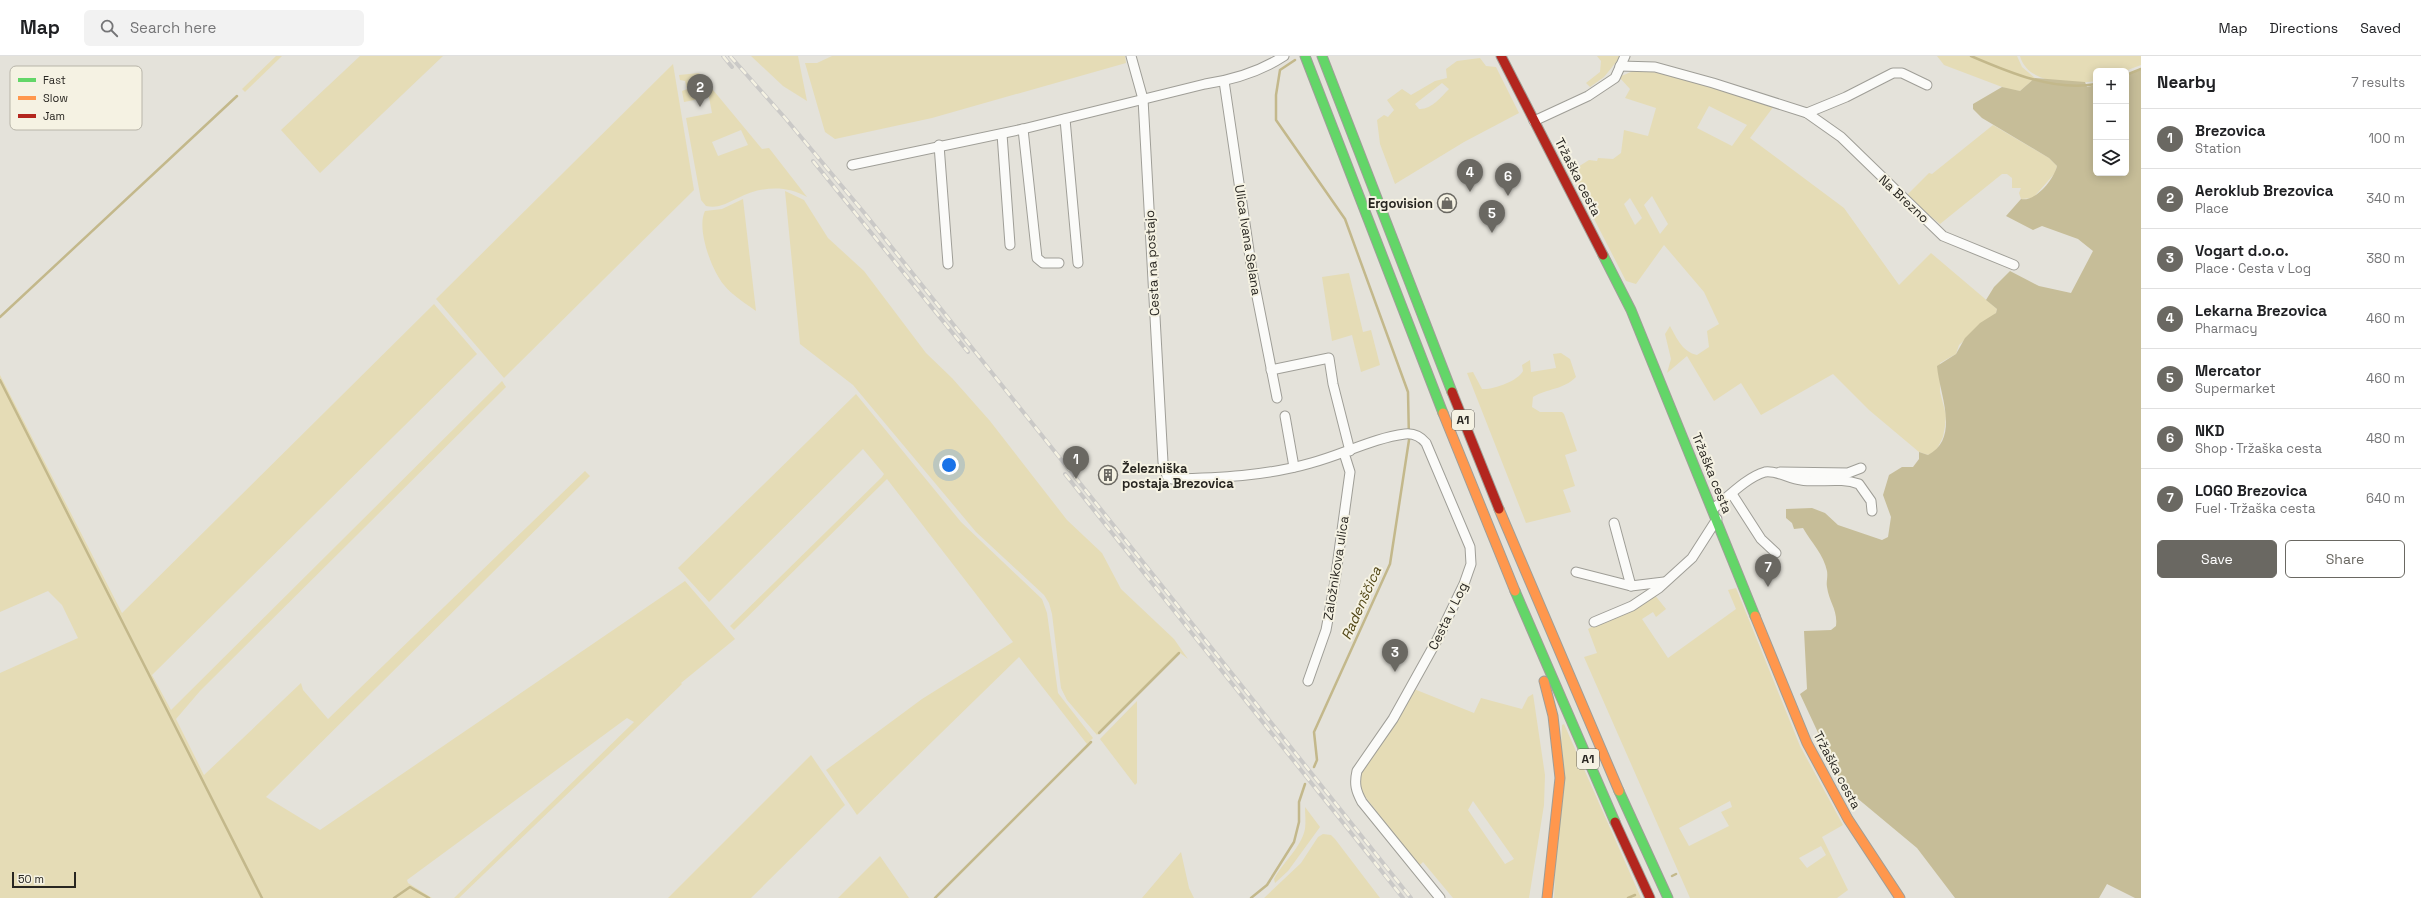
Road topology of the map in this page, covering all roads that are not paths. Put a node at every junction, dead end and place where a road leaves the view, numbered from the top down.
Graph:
1 (1131, 56) edge
2 (1284, 56) edge
3 (1305, 56) edge
4 (1322, 56) edge
5 (1501, 56) edge
6 (1625, 56) edge
7 (1620, 66) junction
8 (1224, 81) junction
9 (1927, 85) dead end
10 (1143, 99) junction
11 (1807, 114) junction
12 (1065, 118) junction
13 (1534, 121) junction
14 (1023, 129) junction
15 (1002, 134) junction
16 (939, 145) junction
17 (852, 165) dead end
18 (1010, 245) dead end
19 (1059, 263) dead end
20 (1078, 263) dead end
21 (948, 264) dead end
22 (2014, 265) dead end
23 (1271, 370) junction
24 (1277, 398) dead end
25 (1285, 416) dead end
26 (1347, 452) junction
27 (1294, 468) junction
28 (1861, 468) dead end
29 (1773, 472) junction
30 (1732, 494) junction
31 (1712, 509) junction
32 (1872, 511) dead end
33 (1717, 519) junction
34 (1614, 523) dead end
35 (1776, 553) dead end
36 (1576, 572) dead end
37 (1664, 582) junction
38 (1631, 586) junction
39 (1527, 620) junction
40 (1594, 622) dead end
41 (1308, 681) dead end
42 (1440, 898) edge
43 (1547, 898) edge
44 (1650, 898) edge
45 (1668, 898) edge
46 (1900, 898) edge

1 - 10 street, Cesta na postajo
2 - 8 street
3 - 39 main road, A1
4 - 45 main road, A1
5 - 13 main road, Tržaška cesta
6 - 7 street
7 - 11 street, Na Brezno
7 - 13 street
8 - 10 street
8 - 23 street, Ulica Ivana Selana
9 - 11 street
10 - 12 street
10 - 27 street, Cesta na postajo
11 - 22 street, Na Brezno
12 - 14 street
12 - 20 street
13 - 31 main road, Tržaška cesta
14 - 15 street
14 - 19 street
15 - 16 street
15 - 18 street
16 - 17 street
16 - 21 street
23 - 24 street, Ulica Ivana Selana
23 - 26 street, Založnikova ulica
25 - 27 street
26 - 27 street
26 - 41 street, Založnikova ulica
26 - 42 street, Cesta v Log
28 - 29 street
29 - 30 street
29 - 32 street
30 - 31 street
30 - 35 street
31 - 33 main road, Tržaška cesta
33 - 37 street
33 - 46 main road, Tržaška cesta
34 - 38 street
36 - 38 street
37 - 38 street
37 - 40 street
39 - 43 main road
39 - 44 main road, A1

